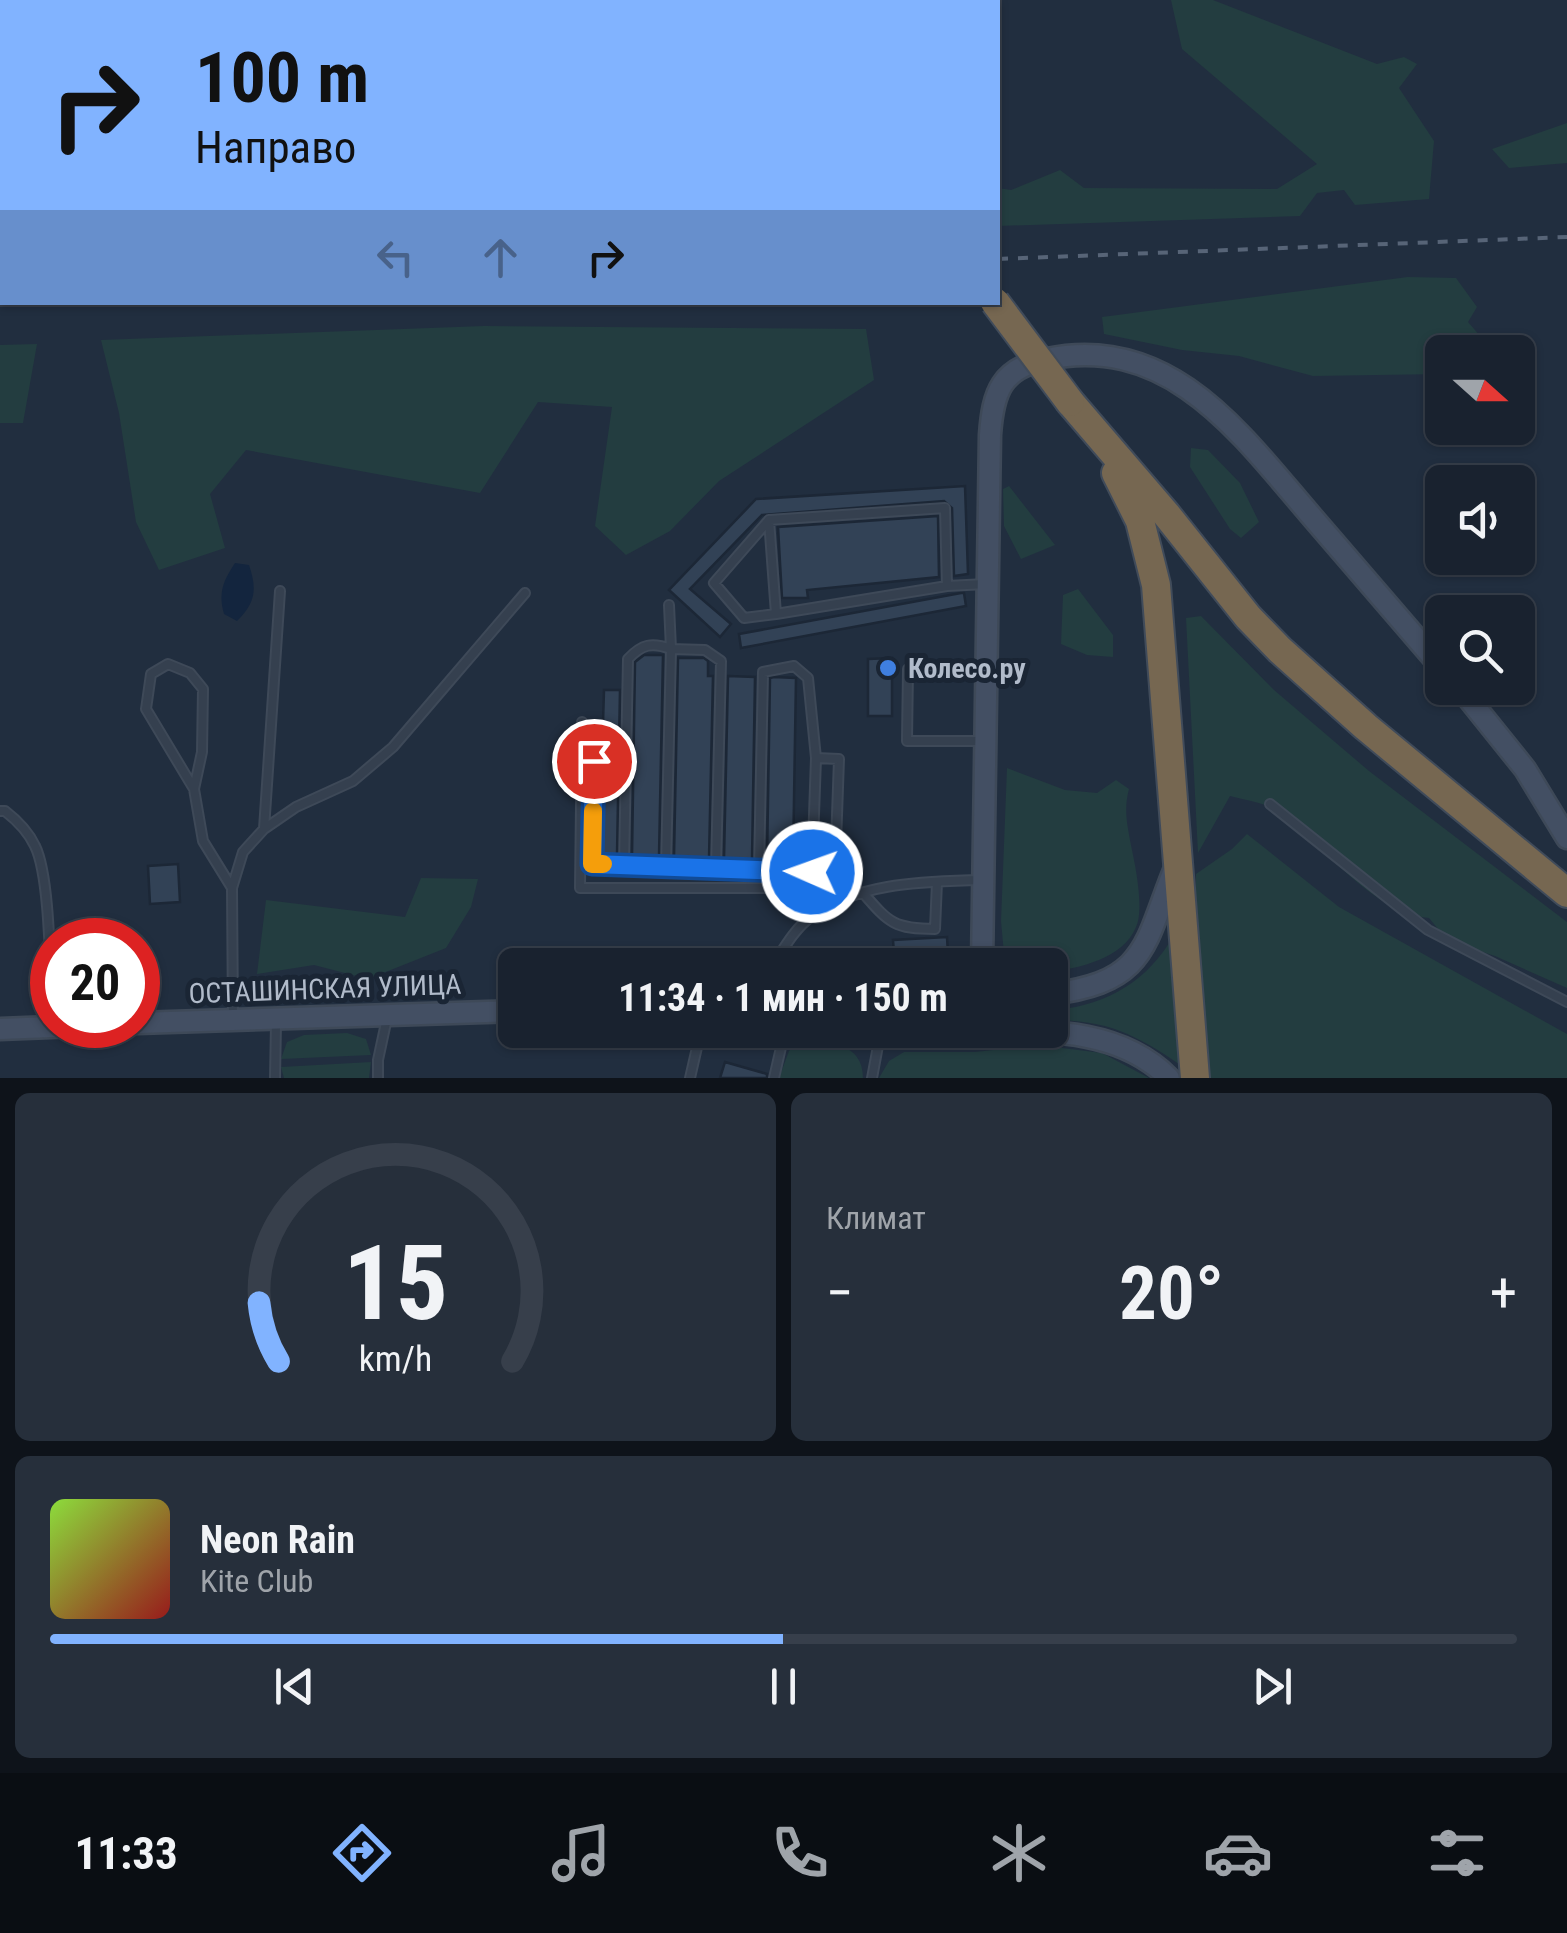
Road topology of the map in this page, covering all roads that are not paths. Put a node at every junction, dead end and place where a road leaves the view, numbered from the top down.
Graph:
1 (997, 305) edge
2 (1100, 440) junction
3 (770, 520) junction
4 (986, 584) junction
5 (947, 586) junction
6 (280, 591) dead end
7 (526, 593) dead end
8 (669, 605) dead end
9 (776, 614) junction
10 (1425, 648) edge
11 (671, 650) junction
12 (985, 668) junction
13 (1474, 705) edge
14 (582, 722) dead end
15 (985, 741) junction
16 (816, 758) junction
17 (594, 761) dead end
18 (194, 788) junction
19 (1270, 804) dead end
20 (0, 811) edge
21 (264, 829) junction
22 (1567, 838) edge
23 (1179, 856) junction
24 (624, 865) junction
25 (666, 867) junction
26 (716, 868) junction
27 (759, 870) junction
28 (984, 880) junction
29 (937, 882) junction
30 (232, 888) junction
31 (807, 888) junction
32 (1567, 893) edge
33 (864, 894) junction
34 (818, 912) junction
35 (47, 918) edge
36 (784, 948) edge
37 (982, 948) edge
38 (1068, 990) edge
39 (1567, 1002) edge
40 (498, 1012) edge
41 (387, 1015) junction
42 (276, 1018) junction
43 (233, 1019) junction
44 (160, 1023) edge
45 (30, 1024) edge
46 (0, 1030) edge
47 (1068, 1036) edge
48 (697, 1048) edge
49 (781, 1048) edge
50 (878, 1048) edge
51 (276, 1078) edge
52 (378, 1078) edge
53 (690, 1078) edge
54 (774, 1078) edge
55 (872, 1078) edge
56 (1169, 1078) edge
57 (1196, 1078) edge

1 - 2 highway, bridge
2 - 23 highway
2 - 32 highway
3 - 5 lane
3 - 9 lane
3 - 9 lane
4 - 5 lane
4 - 10 street
4 - 12 street
5 - 9 lane
6 - 21 lane
7 - 21 lane
8 - 11 lane
11 - 24 lane
11 - 25 lane
11 - 26 lane
12 - 15 street
12 - 15 lane
13 - 22 street
14 - 31 lane
15 - 28 street
16 - 27 lane
16 - 27 lane
16 - 31 lane
17 - 24 lane
18 - 18 lane
18 - 30 lane
19 - 39 lane
20 - 35 lane
21 - 30 lane
23 - 38 street
23 - 57 highway
24 - 25 lane
25 - 26 lane
26 - 27 lane
28 - 29 lane
28 - 37 street
29 - 33 lane
29 - 33 lane
30 - 43 lane
31 - 34 lane
33 - 34 lane
34 - 36 lane
40 - 41 street, ОСТАШИНСКАЯ УЛИЦА
41 - 42 street, ОСТАШИНСКАЯ УЛИЦА
41 - 52 lane
42 - 43 street, ОСТАШИНСКАЯ УЛИЦА
42 - 51 lane
43 - 44 street, ОСТАШИНСКАЯ УЛИЦА
45 - 46 street
47 - 56 street
48 - 53 lane
49 - 54 lane
50 - 55 lane

